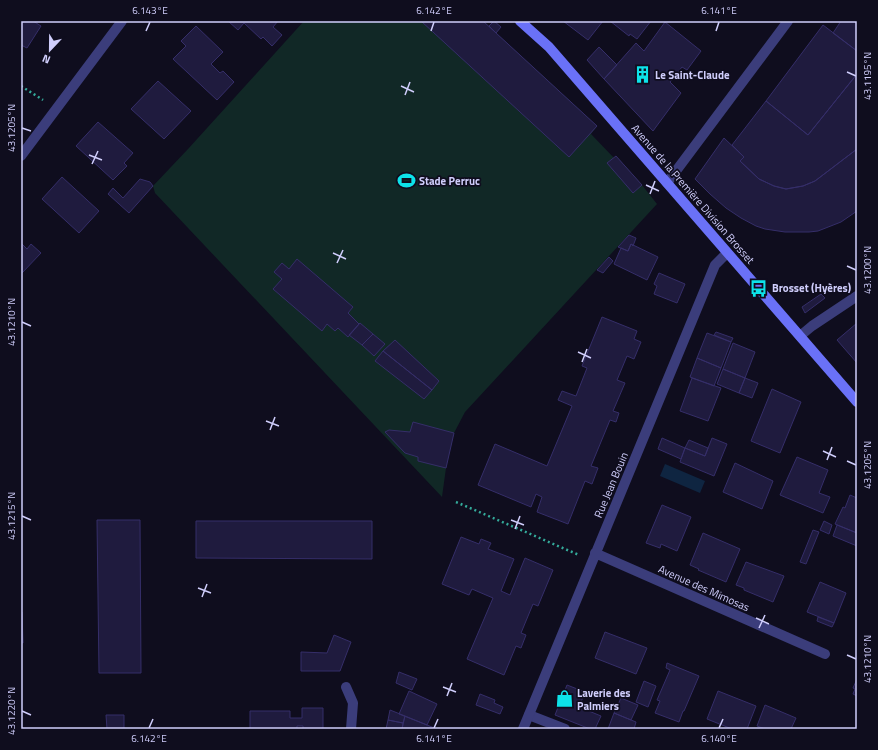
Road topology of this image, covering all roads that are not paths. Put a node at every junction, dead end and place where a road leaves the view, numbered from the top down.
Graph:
1 (122, 21) edge
2 (788, 21) edge
3 (522, 22) edge
4 (21, 156) edge
5 (667, 183) junction
6 (727, 253) junction
7 (857, 296) edge
8 (800, 336) junction
9 (857, 402) edge
10 (596, 553) junction
11 (825, 654) dead end
12 (346, 687) dead end
13 (529, 715) junction
14 (351, 729) edge
15 (523, 729) edge
16 (562, 729) edge

1 - 4 street
2 - 5 street
3 - 5 street, Avenue de la Première Division Brosset
5 - 6 street, Avenue de la Première Division Brosset
6 - 8 street, Avenue de la Première Division Brosset
6 - 10 street, Rue Jean Bouin
7 - 8 street
8 - 9 street, Avenue de la Première Division Brosset
10 - 11 street, Avenue des Mimosas
10 - 13 street, Rue Jean Bouin
12 - 14 street
13 - 15 street, Rue Jean Bouin
13 - 16 street

